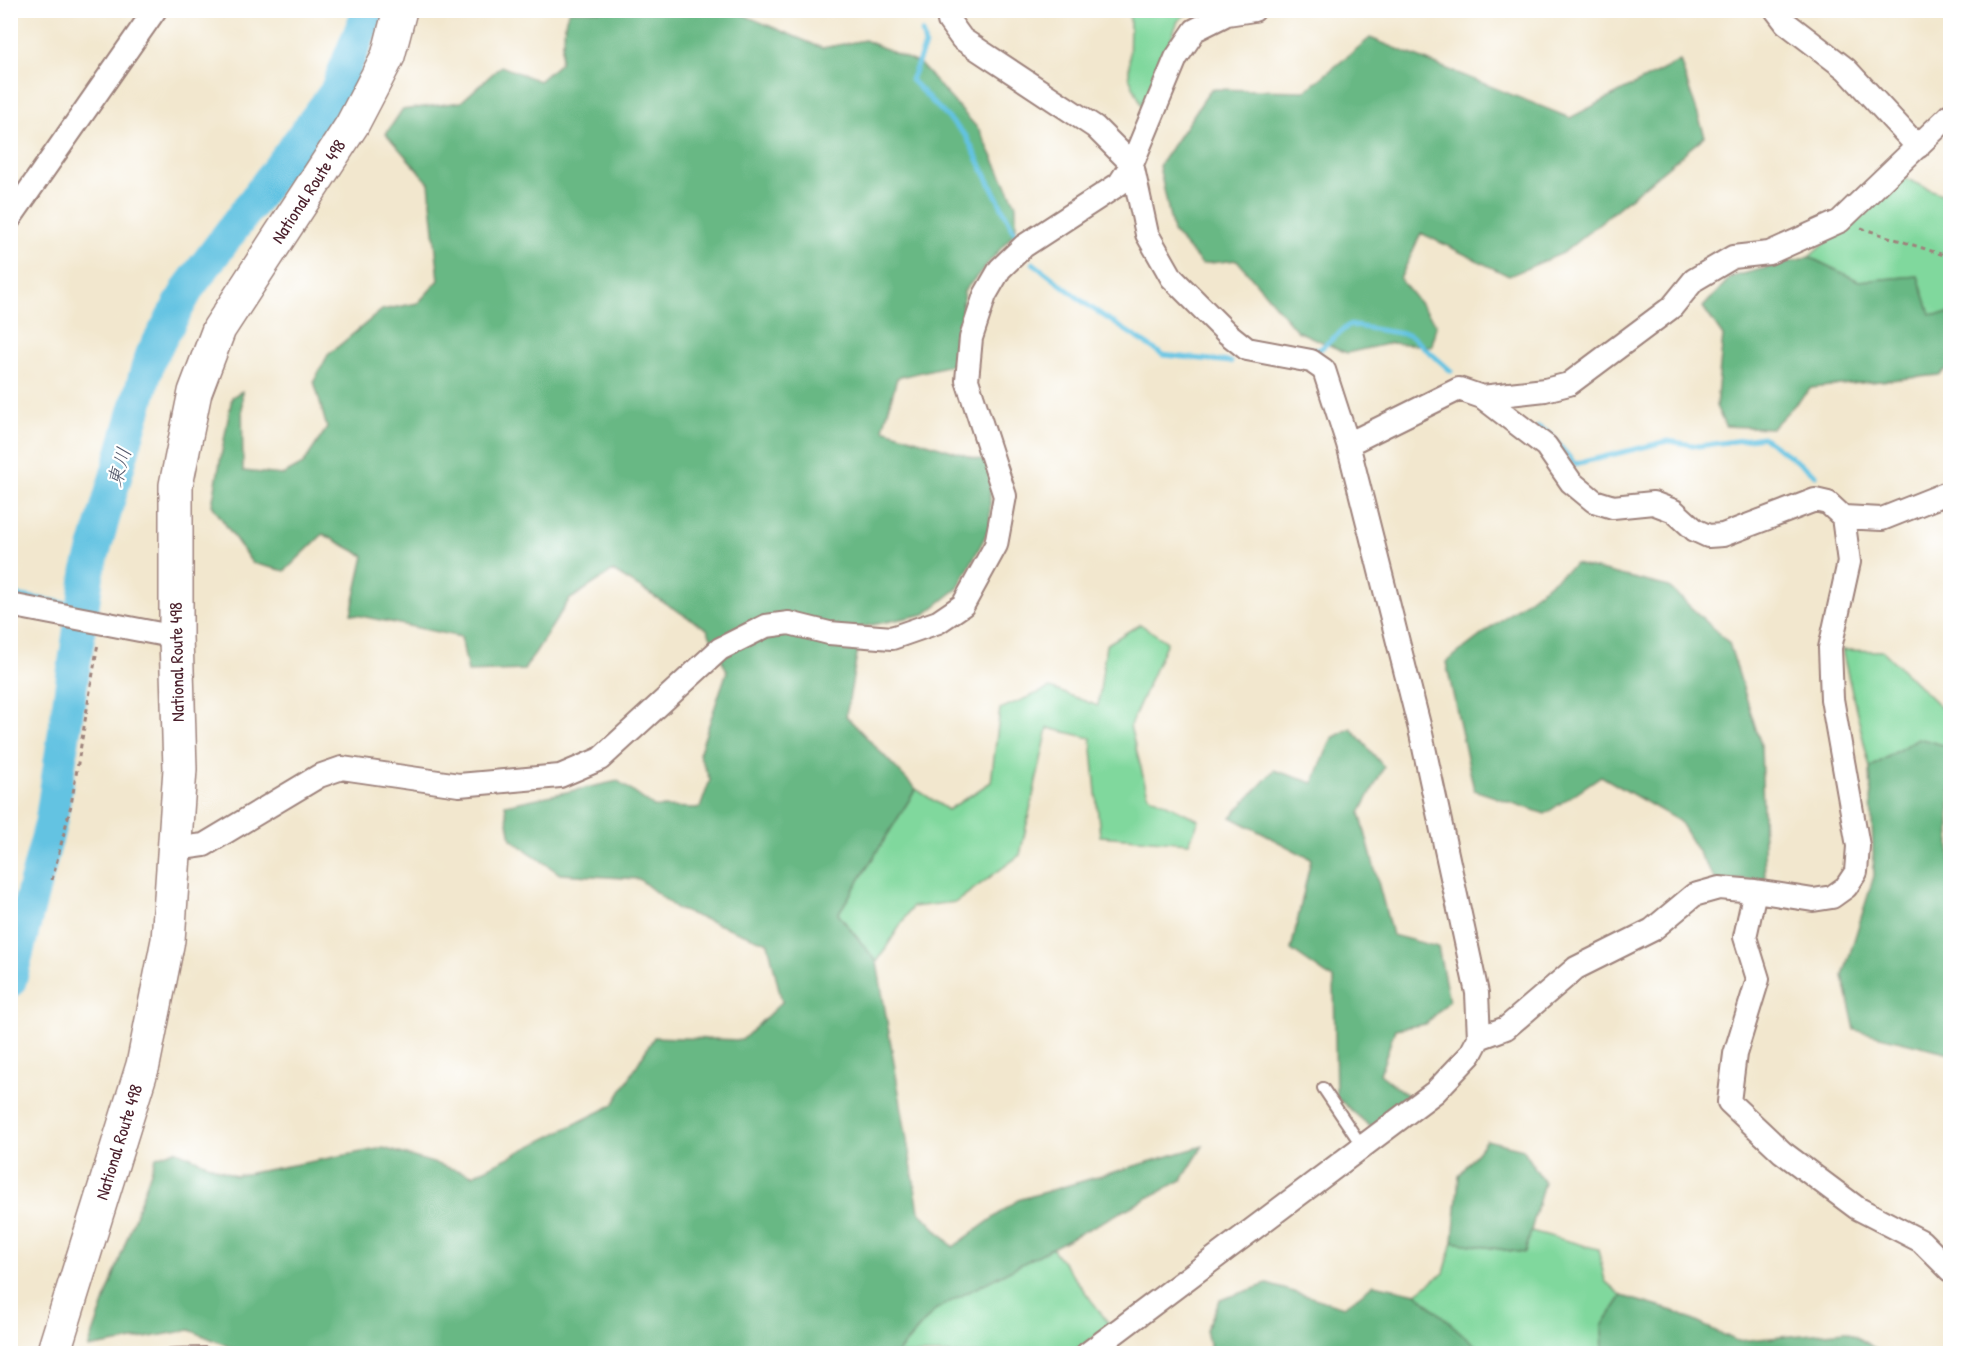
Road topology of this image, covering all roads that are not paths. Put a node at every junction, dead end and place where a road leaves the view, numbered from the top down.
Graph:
1 (155, 10) edge
2 (400, 10) edge
3 (948, 10) edge
4 (1254, 10) edge
5 (1776, 10) edge
6 (1950, 115) edge
7 (1918, 147) junction
8 (1132, 164) junction
9 (10, 218) edge
10 (1482, 397) junction
11 (1348, 444) junction
12 (1950, 492) edge
13 (1843, 517) junction
14 (10, 605) edge
15 (176, 637) junction
16 (175, 849) junction
17 (1755, 891) junction
18 (1479, 1038) junction
19 (1323, 1088) dead end
20 (1362, 1146) junction
21 (1950, 1270) edge
22 (53, 1353) edge
23 (171, 1353) edge
24 (206, 1353) edge
25 (1087, 1353) edge

1 - 9 street
2 - 15 highway, National Route 498
3 - 8 street
4 - 8 street
5 - 7 street
6 - 7 street
7 - 10 street
8 - 11 street
8 - 16 street
10 - 11 street
10 - 13 street
11 - 18 street
12 - 13 street
13 - 17 street
14 - 15 street
15 - 16 highway, National Route 498
16 - 22 highway, National Route 498
17 - 18 street
17 - 21 street
18 - 20 street
19 - 20 lane
20 - 25 street
23 - 24 lane

